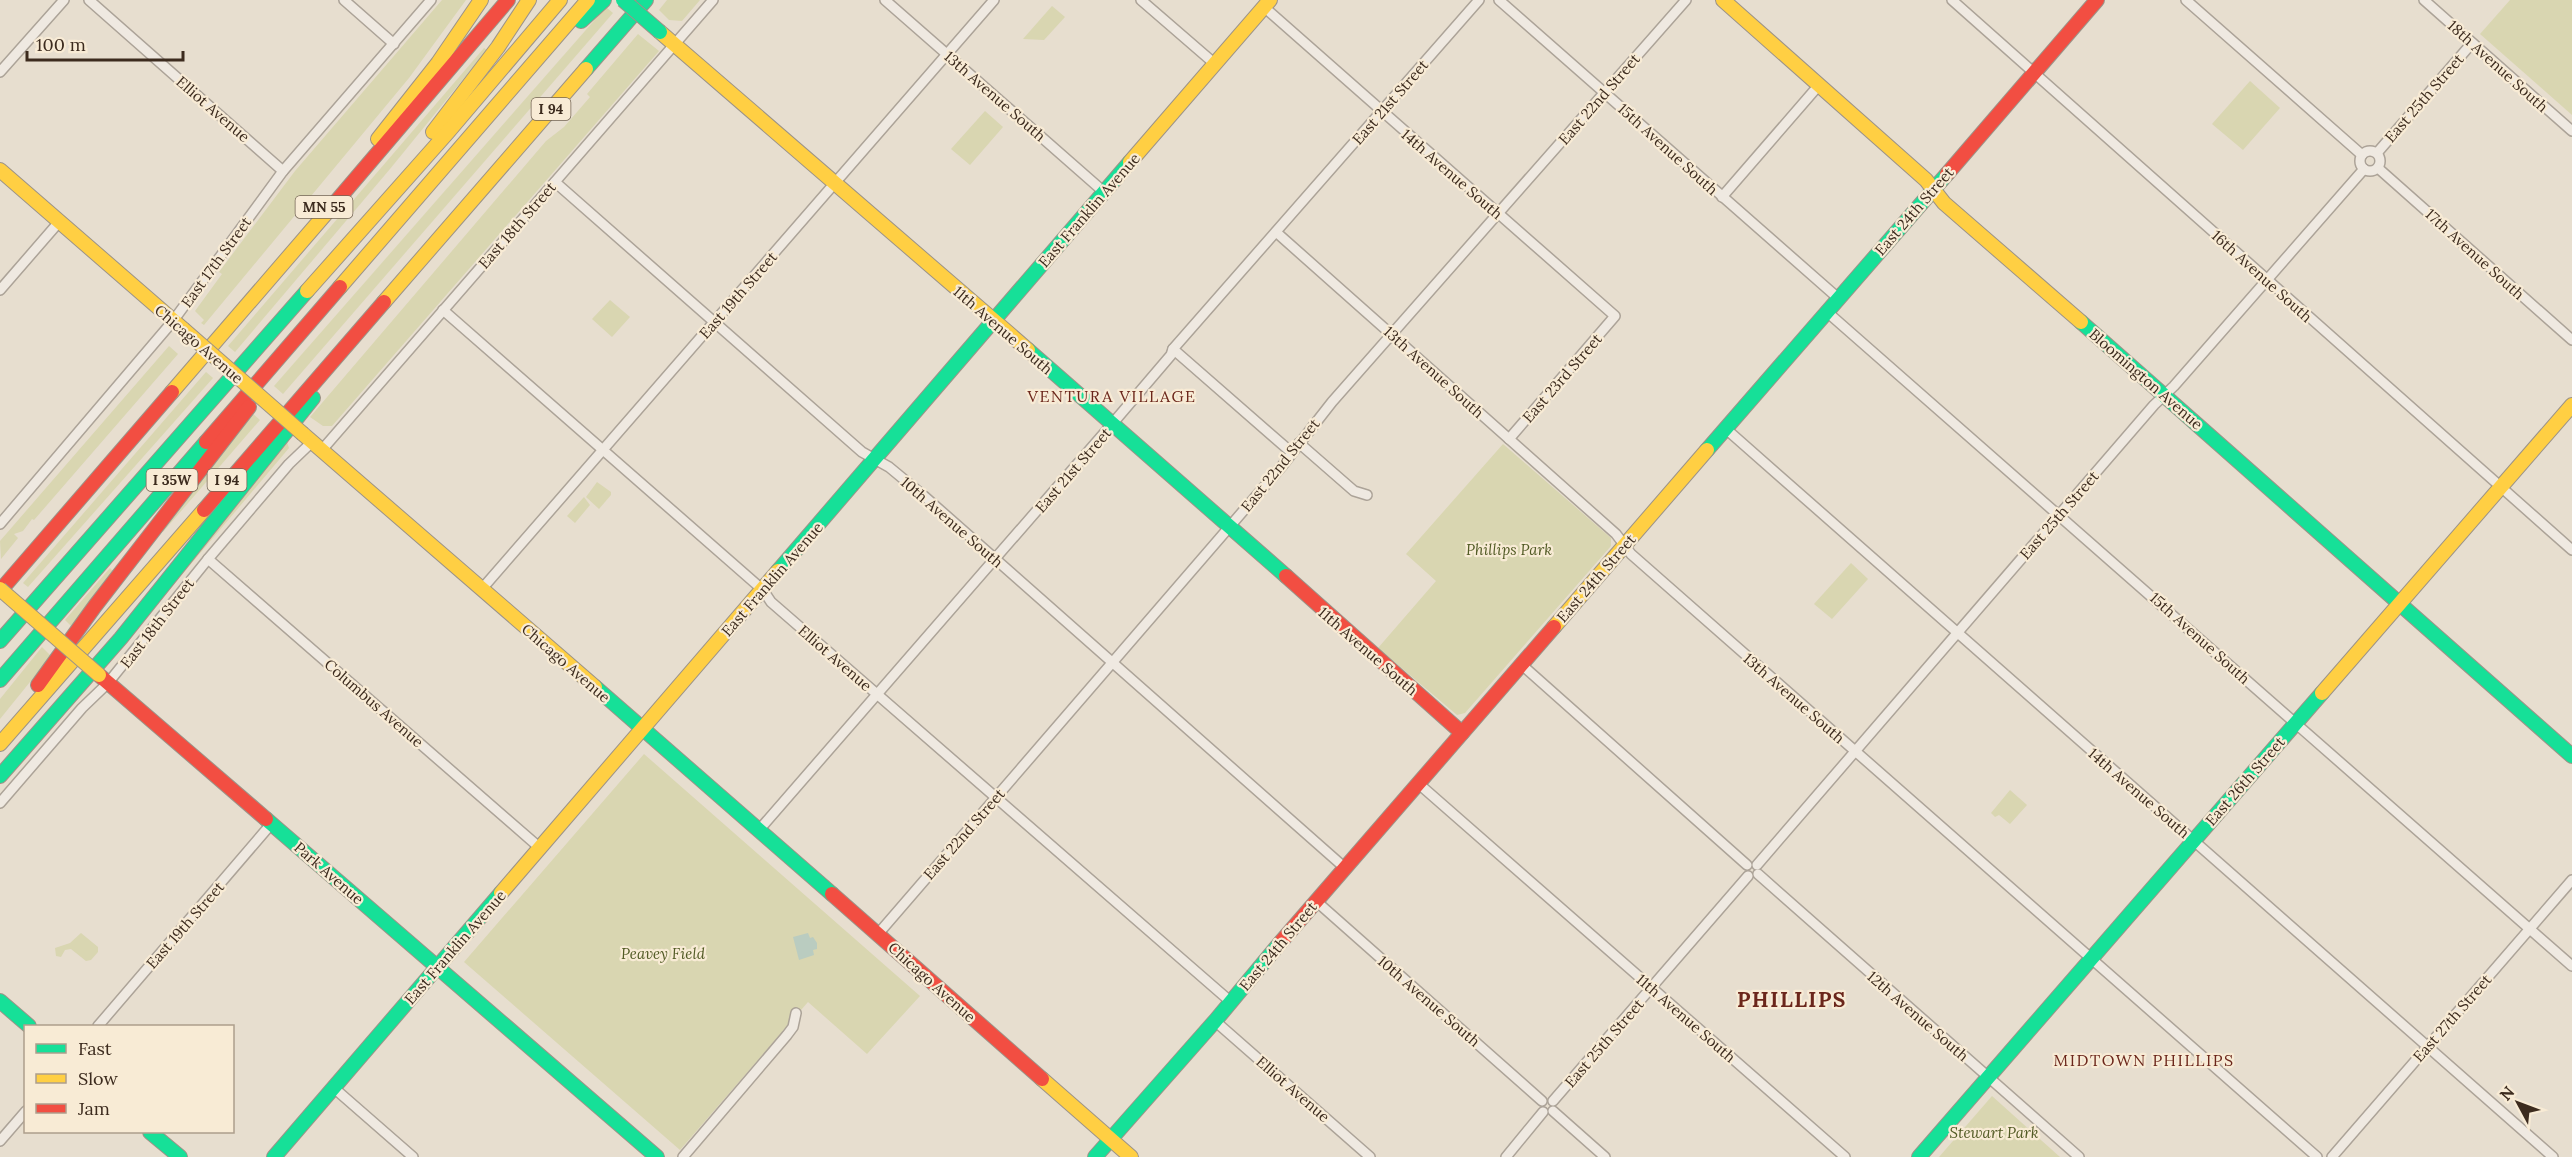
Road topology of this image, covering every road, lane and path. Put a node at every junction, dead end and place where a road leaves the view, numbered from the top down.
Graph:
1 (64, 0) edge
2 (89, 0) edge
3 (344, 0) edge
4 (431, 0) edge
5 (481, 0) edge
6 (508, 0) edge
7 (530, 0) edge
8 (560, 0) edge
9 (588, 0) edge
10 (604, 0) edge
11 (623, 0) edge
12 (646, 0) edge
13 (713, 0) edge
14 (885, 0) edge
15 (994, 0) edge
16 (1141, 0) edge
17 (1479, 0) edge
18 (1499, 0) edge
19 (1686, 0) edge
20 (1723, 0) edge
21 (1952, 0) edge
22 (2097, 0) edge
23 (2186, 0) edge
24 (2424, 0) edge
25 (1267, 3) edge
26 (551, 42) junction
27 (394, 44) junction
28 (2472, 44) junction
29 (674, 45) junction
30 (947, 54) junction
31 (1215, 64) junction
32 (0, 72) edge
33 (2034, 73) junction
34 (1819, 86) junction
35 (1605, 93) junction
36 (1381, 111) junction
37 (2572, 131) edge
38 (2377, 153) junction
39 (2362, 155) junction
40 (2378, 168) junction
41 (2364, 169) junction
42 (0, 170) edge
43 (283, 171) junction
44 (555, 182) junction
45 (835, 184) junction
46 (1933, 189) junction
47 (1104, 192) junction
48 (1722, 197) junction
49 (1499, 214) junction
50 (457, 219) junction
51 (59, 222) junction
52 (1276, 232) junction
53 (345, 280) junction
54 (2267, 281) junction
55 (310, 285) junction
56 (0, 290) edge
57 (1838, 298) junction
58 (443, 310) junction
59 (1826, 311) junction
60 (1615, 316) joint
61 (993, 321) junction
62 (714, 322) junction
63 (178, 325) junction
64 (1391, 334) junction
65 (2572, 340) edge
66 (215, 344) junction
67 (1173, 349) junction
68 (2165, 395) junction
69 (2572, 405) edge
70 (1113, 423) junction
71 (1725, 428) junction
72 (1509, 439) junction
73 (312, 442) junction
74 (1299, 443) junction
75 (603, 450) junction
76 (1291, 452) junction
77 (876, 458) junction
78 (2500, 487) junction
79 (1367, 495) dead end
80 (2060, 514) junction
81 (0, 524) edge
82 (57, 526) junction
83 (1228, 527) junction
84 (1625, 544) junction
85 (2572, 550) edge
86 (208, 558) junction
87 (995, 559) junction
88 (0, 584) edge
89 (0, 590) edge
90 (481, 590) junction
91 (763, 590) junction
92 (2398, 603) junction
93 (1958, 632) junction
94 (0, 641) edge
95 (34, 641) junction
96 (1112, 663) junction
97 (1522, 665) junction
98 (103, 679) junction
99 (0, 681) edge
100 (0, 687) edge
101 (878, 695) junction
102 (2295, 723) junction
103 (643, 729) junction
104 (1462, 733) junction
105 (0, 742) edge
106 (1854, 751) junction
107 (2572, 756) edge
108 (0, 776) edge
109 (1419, 784) junction
110 (996, 797) junction
111 (0, 803) edge
112 (272, 823) junction
113 (759, 830) junction
114 (2193, 840) junction
115 (540, 848) junction
116 (1346, 868) junction
117 (1752, 870) junction
118 (2572, 880) edge
119 (1316, 902) junction
120 (2530, 929) junction
121 (878, 934) junction
122 (2091, 958) junction
123 (2572, 966) edge
124 (438, 967) junction
125 (1651, 988) junction
126 (0, 1001) edge
127 (1231, 1002) junction
128 (796, 1013) dead end
129 (1215, 1021) junction
130 (29, 1025) edge
131 (99, 1025) edge
132 (2428, 1047) junction
133 (1987, 1077) junction
134 (334, 1088) junction
135 (1550, 1108) junction
136 (24, 1113) edge
137 (152, 1133) edge
138 (1110, 1139) junction
139 (0, 1141) edge
140 (180, 1157) edge
141 (274, 1157) edge
142 (413, 1157) edge
143 (657, 1157) edge
144 (683, 1157) edge
145 (1095, 1157) edge
146 (1131, 1157) edge
147 (1370, 1157) edge
148 (1506, 1157) edge
149 (1605, 1157) edge
150 (1845, 1157) edge
151 (1919, 1157) edge
152 (2079, 1157) edge
153 (2318, 1157) edge
154 (2332, 1157) edge
155 (2553, 1157) edge

1 - 32 street
2 - 43 street, Elliot Avenue
3 - 27 street
4 - 27 street, East 17th Street
5 - 66 main road, MN 55
6 - 66 main road
7 - 55 main road
8 - 55 main road, I 35W
9 - 26 main road, I 35W
10 - 26 main road
11 - 29 main road, 11th Avenue South, bridge
12 - 50 main road, I 94
13 - 29 street, East 18th Street
14 - 30 street, 13th Avenue South
15 - 30 street, East 19th Street
16 - 31 street
17 - 36 street, East 21st Street
18 - 35 street, 15th Avenue South
19 - 35 street, East 22nd Street
20 - 34 main road, Bloomington Avenue
21 - 33 street, 16th Avenue South
22 - 33 main road, East 24th Street
23 - 39 street
24 - 28 street, 18th Avenue South
25 - 31 main road, East Franklin Avenue
25 - 36 street, 14th Avenue South
26 - 53 main road, I 35W
27 - 43 street, East 17th Street
28 - 37 street, 18th Avenue South
28 - 38 street, East 25th Street
29 - 44 street, East 18th Street
29 - 45 main road, 11th Avenue South
30 - 45 street, East 19th Street
30 - 47 street, 13th Avenue South
31 - 47 main road, East Franklin Avenue
33 - 46 main road, East 24th Street
33 - 54 street, 16th Avenue South
34 - 46 main road, Bloomington Avenue
34 - 48 street
35 - 48 street, 15th Avenue South
35 - 49 street, East 22nd Street
36 - 49 street, 14th Avenue South
36 - 52 street, East 21st Street
38 - 39 street
38 - 40 street
39 - 41 street
40 - 41 street
40 - 65 street, 17th Avenue South
41 - 54 street, East 25th Street
42 - 51 main road, Chicago Avenue
43 - 63 street, East 17th Street
44 - 58 street, East 18th Street
44 - 62 street, 10th Avenue South
45 - 61 main road, 11th Avenue South
45 - 62 street, East 19th Street
46 - 57 main road, East 24th Street
46 - 68 main road, Bloomington Avenue
47 - 61 main road, East Franklin Avenue
48 - 57 street, 15th Avenue South
49 - 60 street, 14th Avenue South
49 - 64 street, East 22nd Street
50 - 105 main road, I 94
50 - 108 main road
51 - 56 street
51 - 63 main road, Chicago Avenue
52 - 64 street, 13th Avenue South
52 - 67 street, East 21st Street
53 - 95 main road, I 35W
53 - 105 main road
54 - 68 street, East 25th Street
54 - 78 street, 16th Avenue South
55 - 94 main road, I 35W
57 - 59 main road, East 24th Street
58 - 73 street, East 18th Street
58 - 75 street, Elliot Avenue
59 - 71 main road, East 24th Street
59 - 80 street, 15th Avenue South
60 - 72 street, East 23rd Street
61 - 70 main road, 11th Avenue South
61 - 77 main road, East Franklin Avenue
62 - 75 street, East 19th Street
62 - 77 street, 10th Avenue South
63 - 73 main road, Chicago Avenue, bridge
63 - 81 street, East 17th Street
64 - 72 street, 13th Avenue South
64 - 74 street, East 22nd Street
66 - 82 main road
67 - 70 street, East 21st Street
67 - 76 street
68 - 80 street, East 25th Street
68 - 92 main road, Bloomington Avenue
69 - 78 main road, East 26th Street
70 - 83 main road, 11th Avenue South
70 - 87 street, East 21st Street
71 - 84 main road, East 24th Street
71 - 93 street, 14th Avenue South
72 - 84 street, 13th Avenue South
73 - 86 street, East 18th Street
73 - 90 main road, Chicago Avenue
74 - 76 street, East 22nd Street
74 - 79 street
75 - 90 street, East 19th Street
75 - 91 street, Elliot Avenue
76 - 83 street, East 22nd Street
77 - 87 street, 10th Avenue South
77 - 91 main road, East Franklin Avenue
78 - 85 street, 16th Avenue South
78 - 92 main road, East 26th Street
80 - 93 street, East 25th Street
80 - 102 street, 15th Avenue South
82 - 88 main road
82 - 89 main road
83 - 96 street, East 22nd Street
83 - 104 main road, 11th Avenue South
84 - 97 main road, East 24th Street
84 - 106 street, 13th Avenue South
86 - 98 street, East 18th Street
86 - 115 street, Columbus Avenue
87 - 96 street, 10th Avenue South
87 - 101 street, East 21st Street
89 - 98 main road, Park Avenue, bridge
90 - 103 main road, Chicago Avenue
91 - 101 street, Elliot Avenue
91 - 103 main road, East Franklin Avenue
92 - 102 main road, East 26th Street
92 - 107 main road, Bloomington Avenue
93 - 106 street, East 25th Street
93 - 114 street, 14th Avenue South
95 - 99 main road, I 35W
95 - 100 main road
96 - 110 street, East 22nd Street
96 - 116 street, 10th Avenue South
97 - 104 main road, East 24th Street
97 - 117 street, 12th Avenue South
98 - 111 street, East 18th Street
98 - 112 main road, Park Avenue
101 - 110 street, Elliot Avenue
101 - 113 street, East 21st Street
102 - 114 main road, East 26th Street
102 - 120 street, 15th Avenue South
103 - 113 main road, Chicago Avenue
103 - 115 main road, East Franklin Avenue
104 - 109 main road, East 24th Street
106 - 117 street, East 25th Street
106 - 122 street, 13th Avenue South
109 - 116 main road, East 24th Street
109 - 125 street, 11th Avenue South
110 - 121 street, East 22nd Street
110 - 127 street, Elliot Avenue
112 - 124 main road, Park Avenue
112 - 131 street, East 19th Street
113 - 121 main road, Chicago Avenue
114 - 122 main road, East 26th Street
114 - 132 street, 14th Avenue South
115 - 124 main road, East Franklin Avenue
116 - 119 main road, East 24th Street
117 - 125 street, East 25th Street
117 - 133 street, 12th Avenue South
118 - 120 street, East 27th Street
119 - 127 main road, East 24th Street
119 - 135 street, 10th Avenue South
120 - 123 street, 15th Avenue South
120 - 132 street, East 27th Street
121 - 138 main road, Chicago Avenue
122 - 133 main road, East 26th Street
122 - 153 street, 13th Avenue South
124 - 134 main road, East Franklin Avenue
124 - 143 main road, Park Avenue
125 - 135 street, East 25th Street
125 - 150 street, 11th Avenue South
126 - 130 main road
127 - 129 main road, East 24th Street
128 - 144 street
129 - 138 main road, East 24th Street
129 - 147 street, Elliot Avenue
132 - 154 street, East 27th Street
132 - 155 street, 14th Avenue South
133 - 151 main road, East 26th Street
133 - 152 street, 12th Avenue South
134 - 141 main road, East Franklin Avenue
134 - 142 street
135 - 148 street, East 25th Street
135 - 149 street
136 - 139 street
137 - 140 main road
138 - 145 main road, East 24th Street
138 - 146 main road, Chicago Avenue

